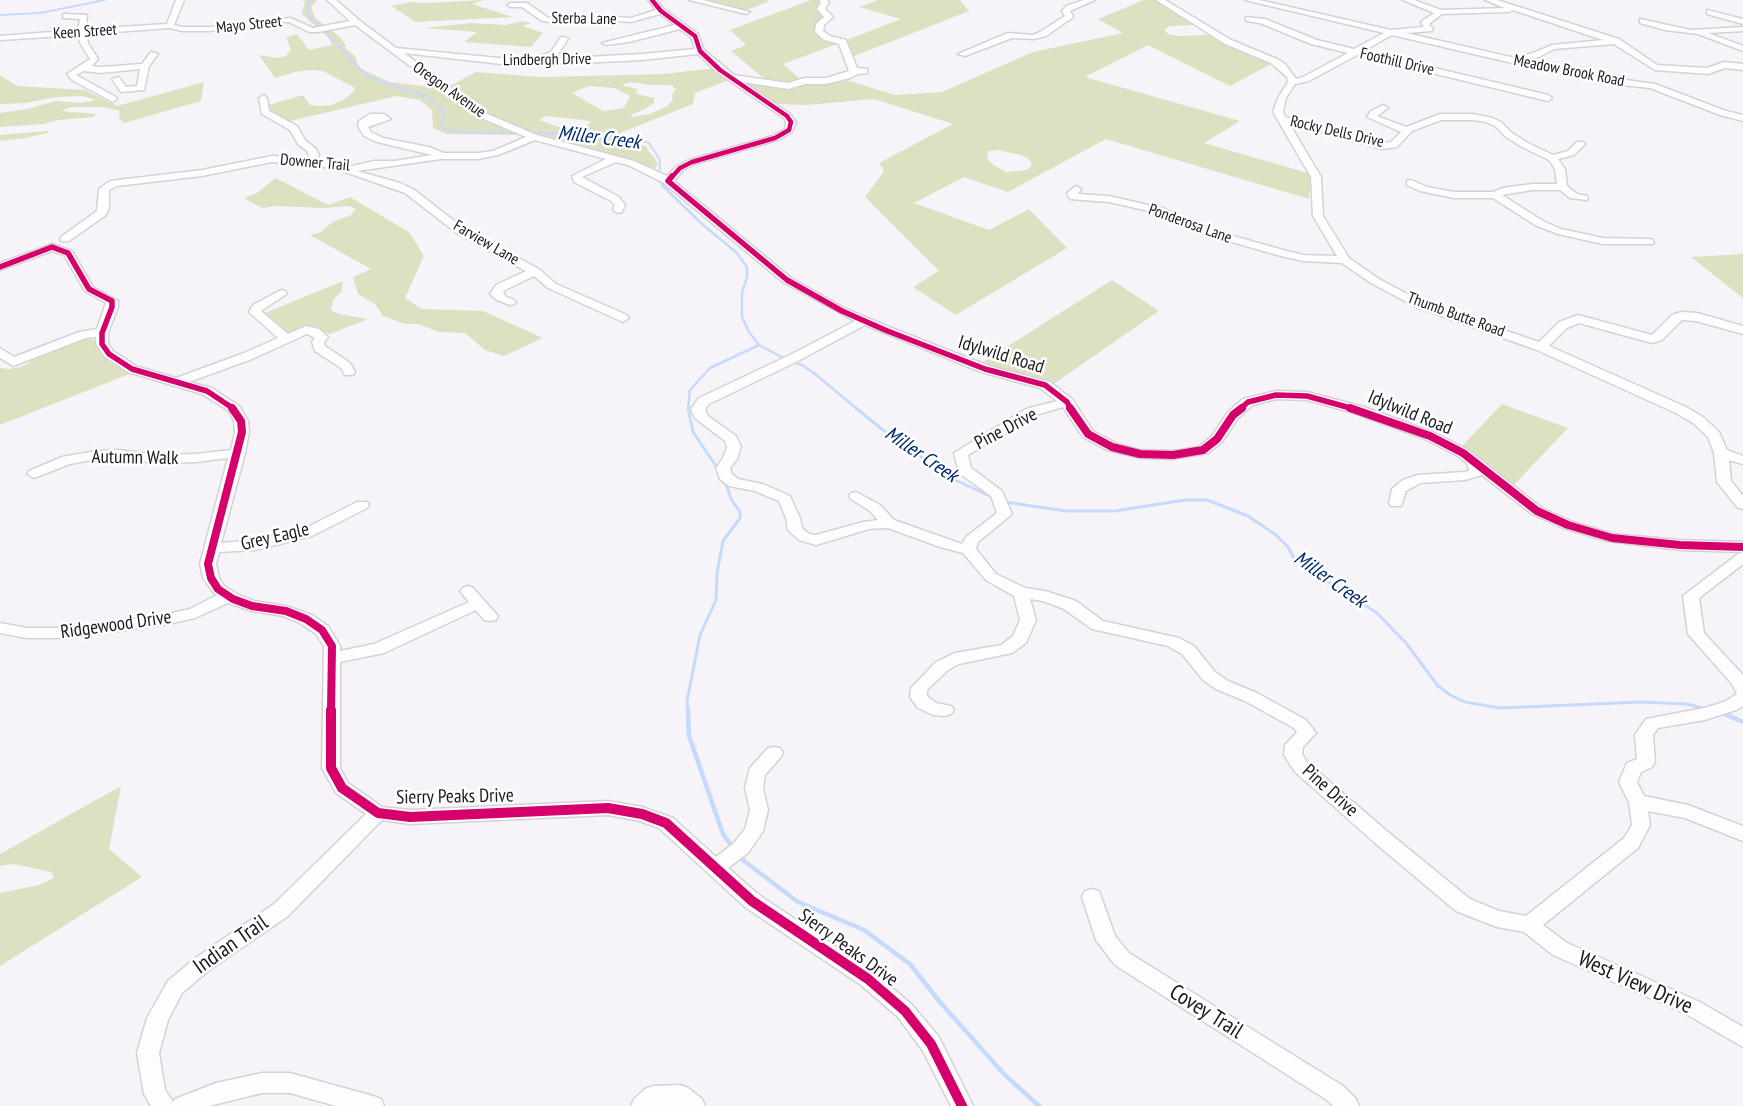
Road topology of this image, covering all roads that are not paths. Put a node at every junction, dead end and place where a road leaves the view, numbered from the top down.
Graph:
1 (180, 0) edge
2 (331, 0) edge
3 (652, 0) edge
4 (693, 0) edge
5 (823, 0) edge
6 (1090, 0) edge
7 (1160, 0) edge
8 (1249, 0) edge
9 (1408, 0) edge
10 (1489, 0) edge
11 (511, 5) dead end
12 (1518, 10) junction
13 (661, 11) junction
14 (746, 12) dead end
15 (1440, 12) junction
16 (1710, 12) dead end
17 (66, 16) dead end
18 (1249, 19) dead end
19 (1643, 20) dead end
20 (356, 22) junction
21 (1743, 22) edge
22 (170, 26) junction
23 (682, 26) junction
24 (1743, 29) edge
25 (1392, 32) junction
26 (1698, 32) junction
27 (82, 33) junction
28 (0, 38) edge
29 (564, 39) dead end
30 (1616, 41) junction
31 (606, 43) dead end
32 (1743, 49) edge
33 (394, 50) junction
34 (700, 51) junction
35 (1356, 52) junction
36 (154, 54) dead end
37 (962, 54) dead end
38 (1512, 60) junction
39 (531, 62) junction
40 (145, 66) junction
41 (1743, 67) edge
42 (84, 68) junction
43 (864, 71) dead end
44 (854, 72) junction
45 (732, 78) junction
46 (116, 79) dead end
47 (1292, 82) junction
48 (263, 98) dead end
49 (1548, 98) dead end
50 (112, 99) dead end
51 (1383, 108) dead end
52 (1280, 118) junction
53 (1743, 118) edge
54 (363, 126) dead end
55 (1407, 131) junction
56 (534, 137) junction
57 (1580, 144) dead end
58 (441, 156) junction
59 (616, 158) junction
60 (1552, 158) junction
61 (311, 161) junction
62 (348, 170) junction
63 (668, 181) junction
64 (1411, 183) dead end
65 (1562, 187) junction
66 (1076, 189) dead end
67 (1495, 195) junction
68 (1584, 198) dead end
69 (618, 210) dead end
70 (1649, 242) dead end
71 (58, 243) junction
72 (1345, 260) junction
73 (0, 267) edge
74 (535, 271) junction
75 (281, 293) dead end
76 (510, 302) dead end
77 (623, 318) dead end
78 (864, 321) junction
79 (1743, 330) edge
80 (102, 332) junction
81 (286, 338) junction
82 (1541, 347) junction
83 (0, 352) edge
84 (349, 372) dead end
85 (176, 382) junction
86 (1067, 402) junction
87 (238, 453) junction
88 (1721, 453) junction
89 (1743, 460) edge
90 (1474, 461) junction
91 (34, 474) dead end
92 (856, 496) dead end
93 (1396, 503) dead end
94 (1743, 504) edge
95 (362, 505) dead end
96 (889, 523) junction
97 (1743, 547) edge
98 (213, 548) junction
99 (968, 550) junction
100 (1743, 557) edge
101 (468, 591) dead end
102 (1021, 593) junction
103 (228, 596) junction
104 (479, 603) junction
105 (490, 616) dead end
106 (0, 628) edge
107 (332, 658) junction
108 (1743, 690) edge
109 (1743, 698) edge
110 (945, 710) dead end
111 (774, 753) dead end
112 (1638, 802) junction
113 (378, 813) junction
114 (1743, 834) edge
115 (716, 868) junction
116 (1092, 896) dead end
117 (1529, 925) junction
118 (1743, 1038) edge
119 (164, 1106) edge
120 (183, 1106) edge
121 (372, 1106) edge
122 (642, 1106) edge
123 (694, 1106) edge
124 (962, 1106) edge
125 (1348, 1106) edge

1 - 22 street
2 - 20 street, Oregon Avenue
3 - 13 street
4 - 14 street
5 - 44 street
6 - 37 street
7 - 47 street
8 - 25 street, Meadow Brook Road
9 - 15 street
10 - 12 street
11 - 13 street, Sterba Lane
12 - 15 street
12 - 30 street
13 - 23 street
15 - 25 street
16 - 21 street
17 - 27 street
18 - 35 street, Foothill Drive
19 - 26 street
20 - 22 street, Mayo Street
20 - 33 street, Oregon Avenue
22 - 27 street, Keen Street
23 - 31 street
23 - 34 street
24 - 26 street
25 - 35 street
25 - 38 street, Meadow Brook Road
26 - 32 street
27 - 28 street, Keen Street
27 - 42 street
29 - 39 street
30 - 38 street
30 - 41 street
33 - 39 street, Lindbergh Drive
33 - 56 street, Oregon Avenue
34 - 39 street, Lindbergh Drive
34 - 45 street
35 - 47 street
35 - 49 street, Foothill Drive
36 - 40 street
38 - 53 street, Meadow Brook Road
40 - 42 street
40 - 46 street
42 - 50 street
43 - 44 street
44 - 45 street
45 - 63 street
47 - 52 street
48 - 61 street
51 - 55 street
52 - 55 street, Rocky Dells Drive
52 - 72 street, Thumb Butte Road
54 - 58 street
55 - 60 street, Rocky Dells Drive
56 - 58 street, Downer Trail
56 - 59 street, Oregon Avenue
57 - 60 street
58 - 62 street, Downer Trail
59 - 63 street, Oregon Avenue
59 - 69 street
60 - 65 street
61 - 62 street, Downer Trail
61 - 71 street, Downer Trail
62 - 74 street, Farview Lane
63 - 78 street, Idylwild Road
64 - 67 street
65 - 67 street
65 - 68 street
66 - 72 street, Ponderosa Lane
67 - 70 street
71 - 73 street, Downer Trail
71 - 80 street
72 - 82 street, Thumb Butte Road
74 - 76 street
74 - 77 street, Farview Lane
75 - 81 street
78 - 86 street, Idylwild Road
78 - 96 street
79 - 82 street
80 - 83 street
80 - 85 street, Sierry Peaks Drive
81 - 84 street
81 - 85 street
82 - 88 street, Thumb Butte Road
85 - 87 street, Sierry Peaks Drive
86 - 90 street, Idylwild Road
86 - 99 street, Pine Drive
87 - 91 street, Autumn Walk
87 - 98 street, Sierry Peaks Drive
88 - 89 street
88 - 94 street, Thumb Butte Road
90 - 93 street
90 - 97 street, Idylwild Road
92 - 96 street
95 - 98 street, Grey Eagle
96 - 99 street
98 - 103 street, Sierry Peaks Drive
99 - 102 street, Pine Drive
100 - 108 street
101 - 104 street
102 - 110 street
102 - 117 street, Pine Drive
103 - 106 street, Ridgewood Drive
103 - 107 street, Sierry Peaks Drive
104 - 105 street
104 - 107 street
107 - 113 street, Sierry Peaks Drive
109 - 112 street
111 - 115 street
112 - 114 street
112 - 117 street
113 - 115 street, Sierry Peaks Drive
113 - 119 street, Indian Trail
115 - 124 street, Sierry Peaks Drive
116 - 125 street, Covey Trail
117 - 118 street, West View Drive
120 - 121 street
122 - 123 street

